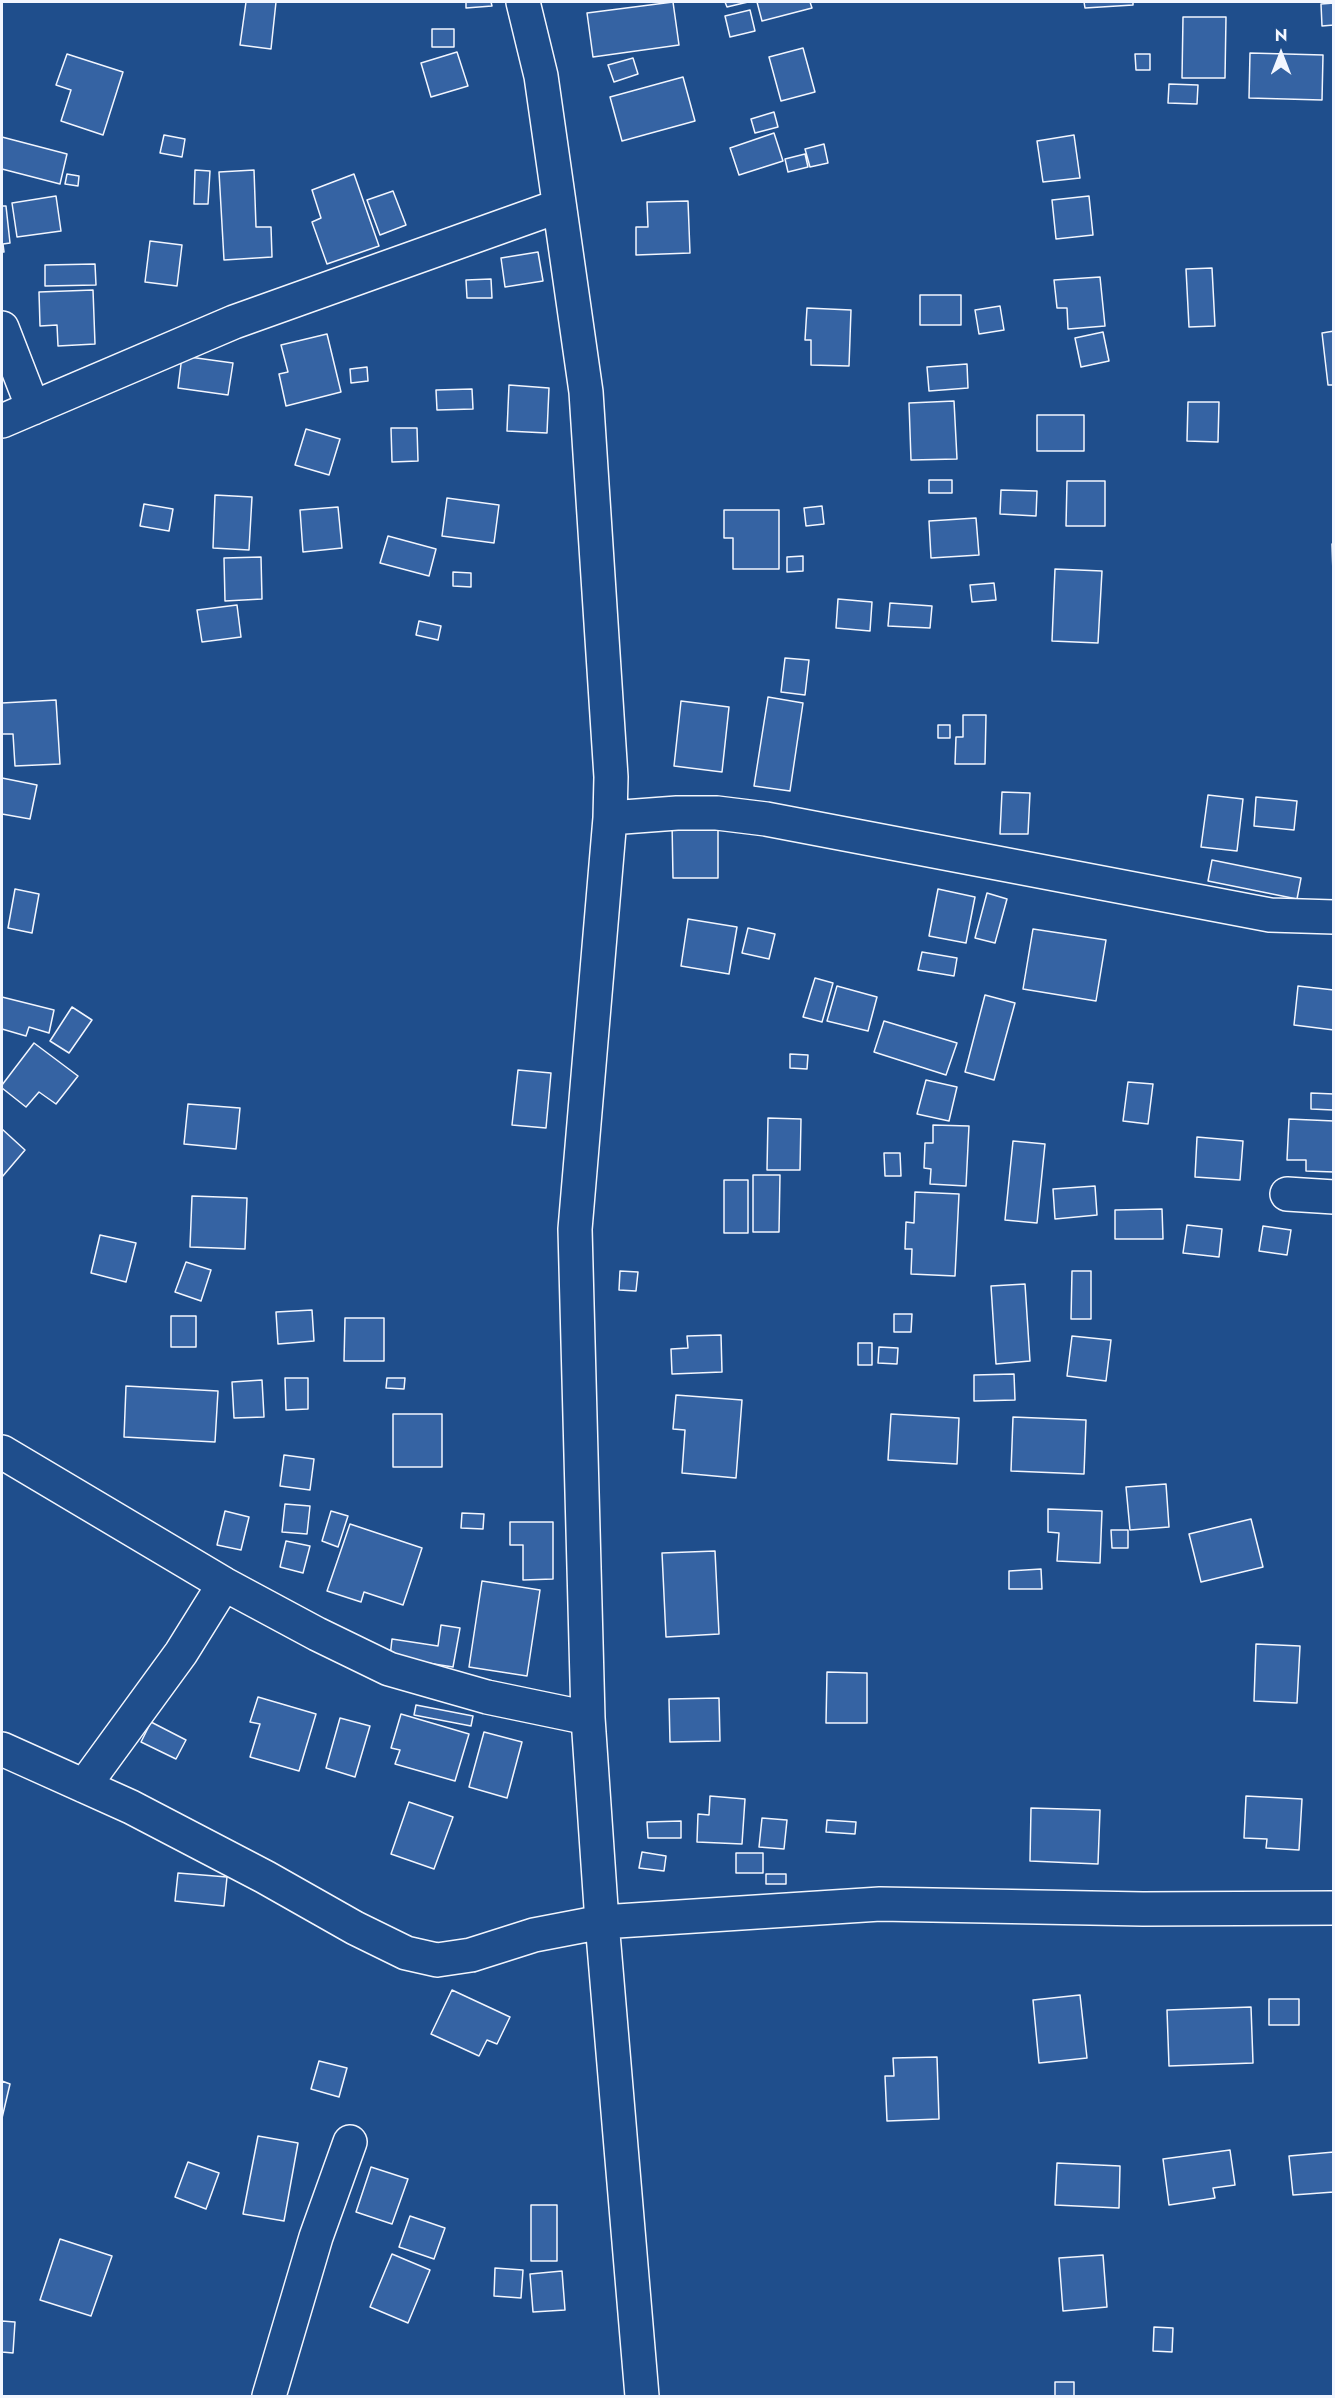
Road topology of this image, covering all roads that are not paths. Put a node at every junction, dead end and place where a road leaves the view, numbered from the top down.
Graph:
1 (523, 2) edge
2 (559, 206) junction
3 (2, 328) edge
4 (33, 408) junction
5 (2, 421) edge
6 (610, 818) junction
7 (1334, 917) edge
8 (1287, 1194) dead end
9 (1334, 1197) edge
10 (2, 1452) edge
11 (224, 1584) junction
12 (588, 1718) junction
13 (2, 1749) edge
14 (84, 1786) junction
15 (1334, 1908) edge
16 (602, 1922) junction
17 (350, 2142) dead end
18 (269, 2397) edge
19 (642, 2397) edge

1 - 2 street
2 - 4 street
2 - 6 street
3 - 4 street
4 - 5 street
6 - 7 street
6 - 12 street
8 - 9 street
10 - 11 street
11 - 12 street
11 - 14 street
12 - 16 street
13 - 14 street
14 - 16 street
15 - 16 street
16 - 19 street
17 - 18 street

